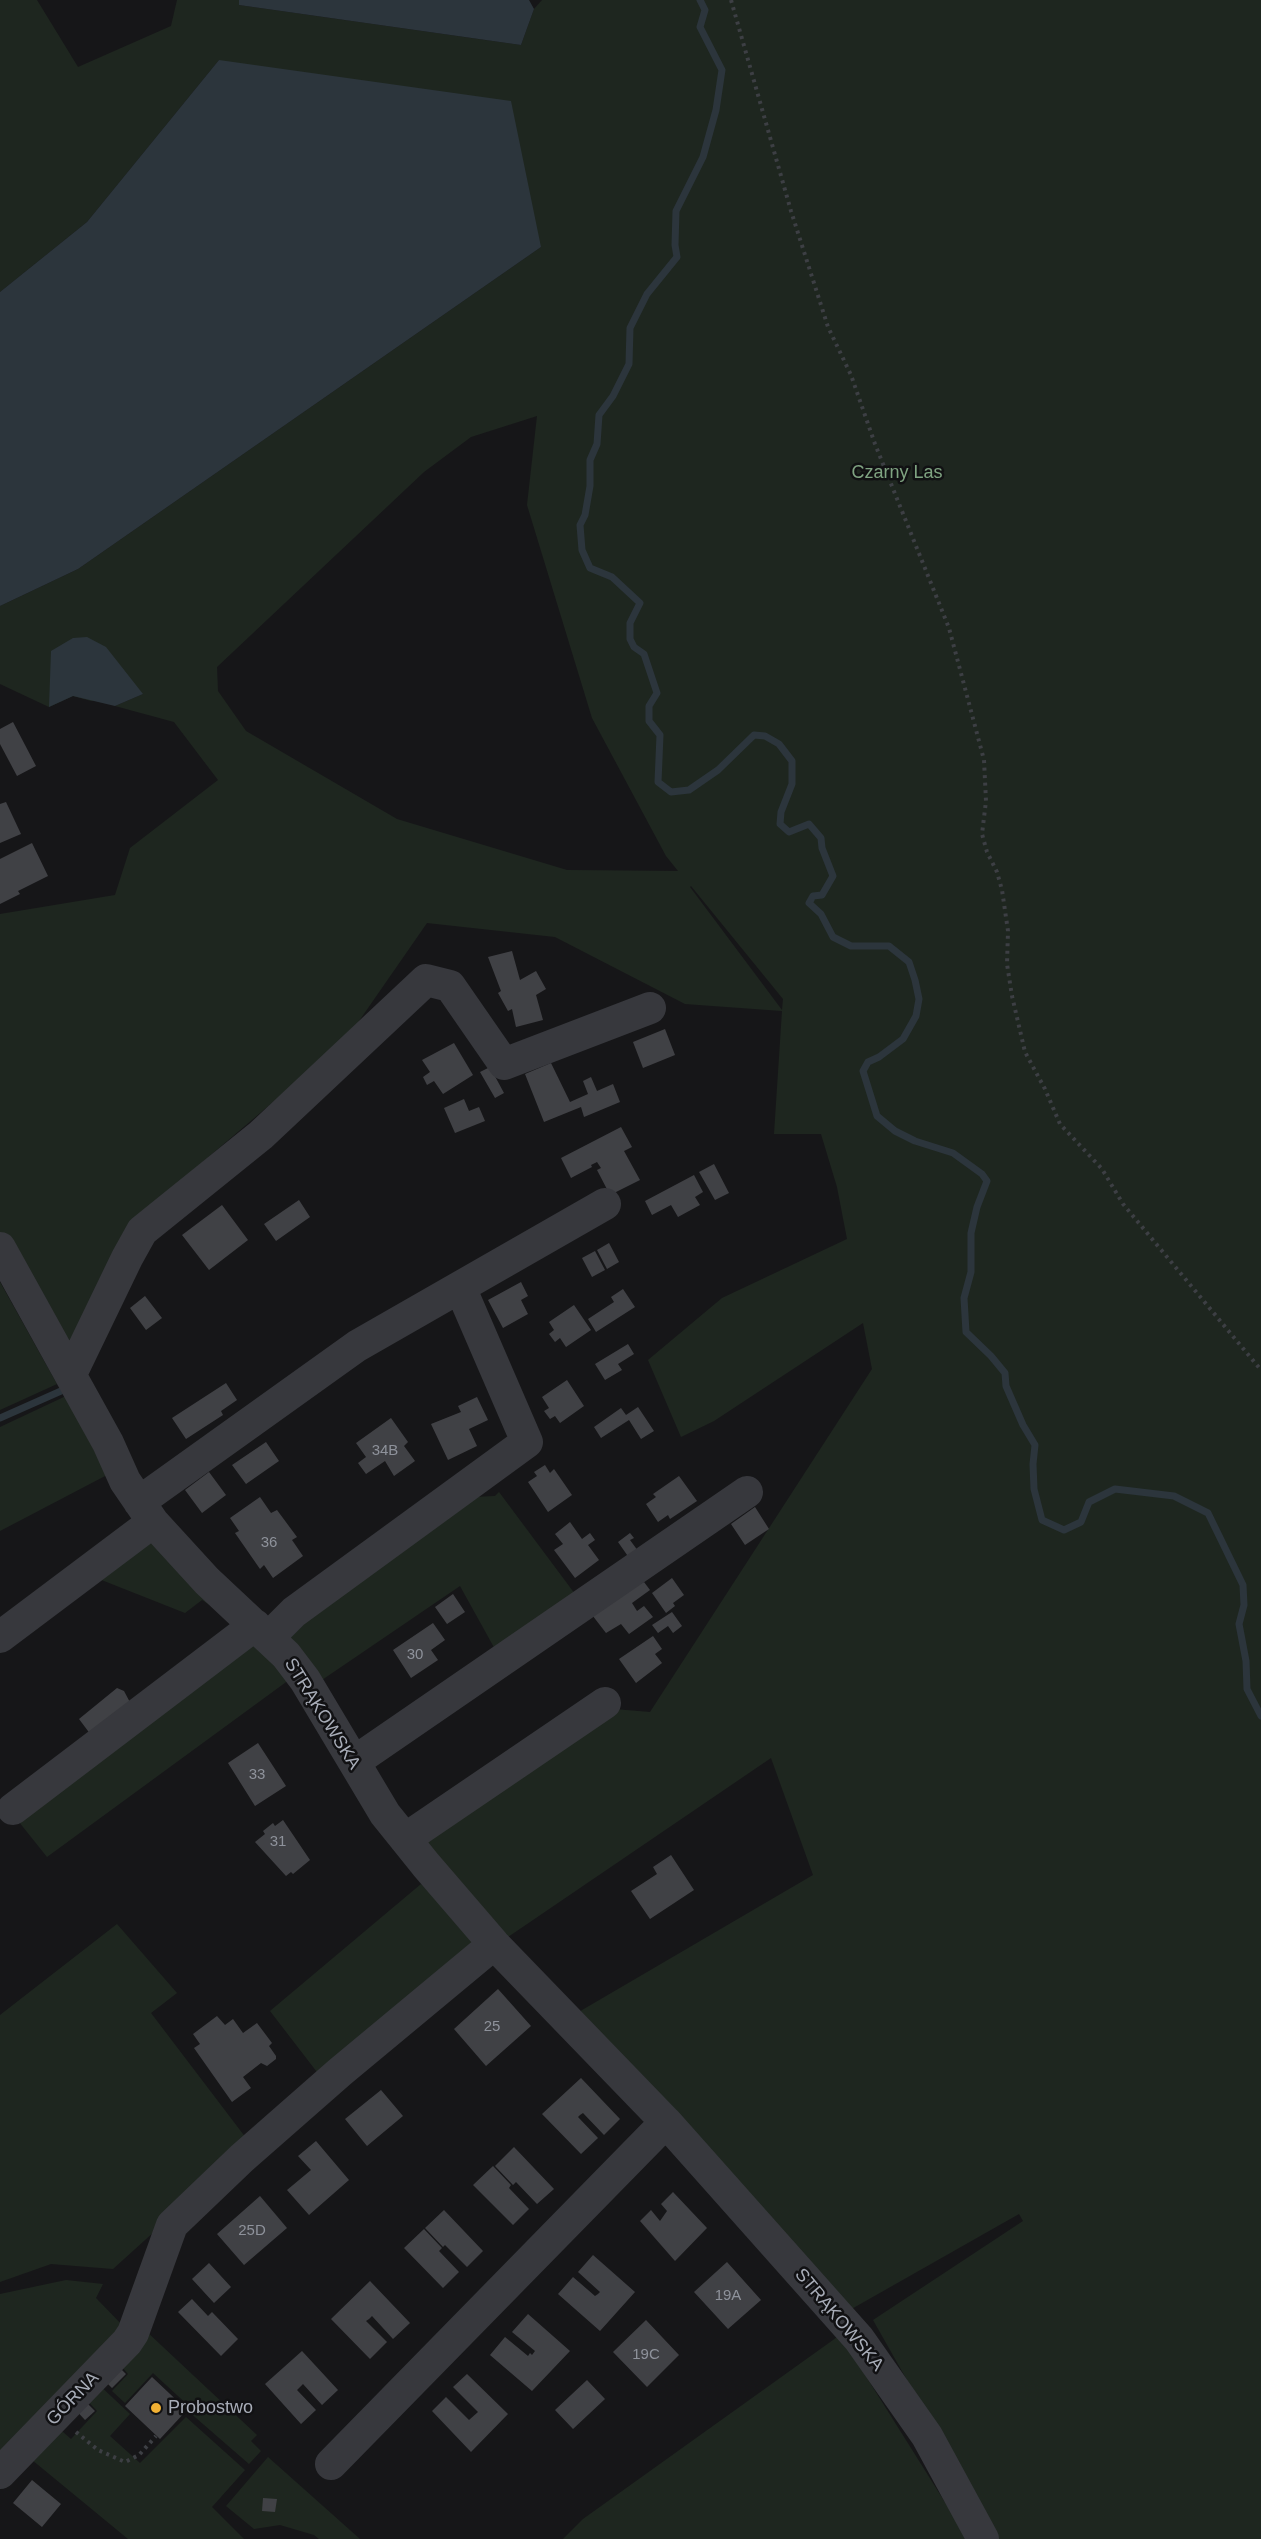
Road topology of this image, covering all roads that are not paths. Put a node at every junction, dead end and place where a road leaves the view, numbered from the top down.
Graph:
1 (650, 1008) dead end
2 (605, 1204) dead end
3 (0, 1248) edge
4 (460, 1287) junction
5 (71, 1374) junction
6 (747, 1492) dead end
7 (146, 1512) junction
8 (262, 1631) junction
9 (0, 1637) edge
10 (604, 1703) dead end
11 (354, 1762) junction
12 (14, 1809) dead end
13 (405, 1839) junction
14 (495, 1944) junction
15 (666, 2122) junction
16 (331, 2464) dead end
17 (0, 2473) edge
18 (983, 2539) edge

1 - 5 street
2 - 4 street
3 - 5 street, STRĄKOWSKA
4 - 7 street
4 - 8 street
5 - 7 street, STRĄKOWSKA
6 - 11 street
7 - 8 street, STRĄKOWSKA
7 - 9 street
8 - 11 street, STRĄKOWSKA
8 - 12 street
10 - 13 street
11 - 13 street, STRĄKOWSKA
13 - 14 street, STRĄKOWSKA
14 - 15 street, STRĄKOWSKA
14 - 17 street, GÓRNA
15 - 16 street
15 - 18 street, STRĄKOWSKA

